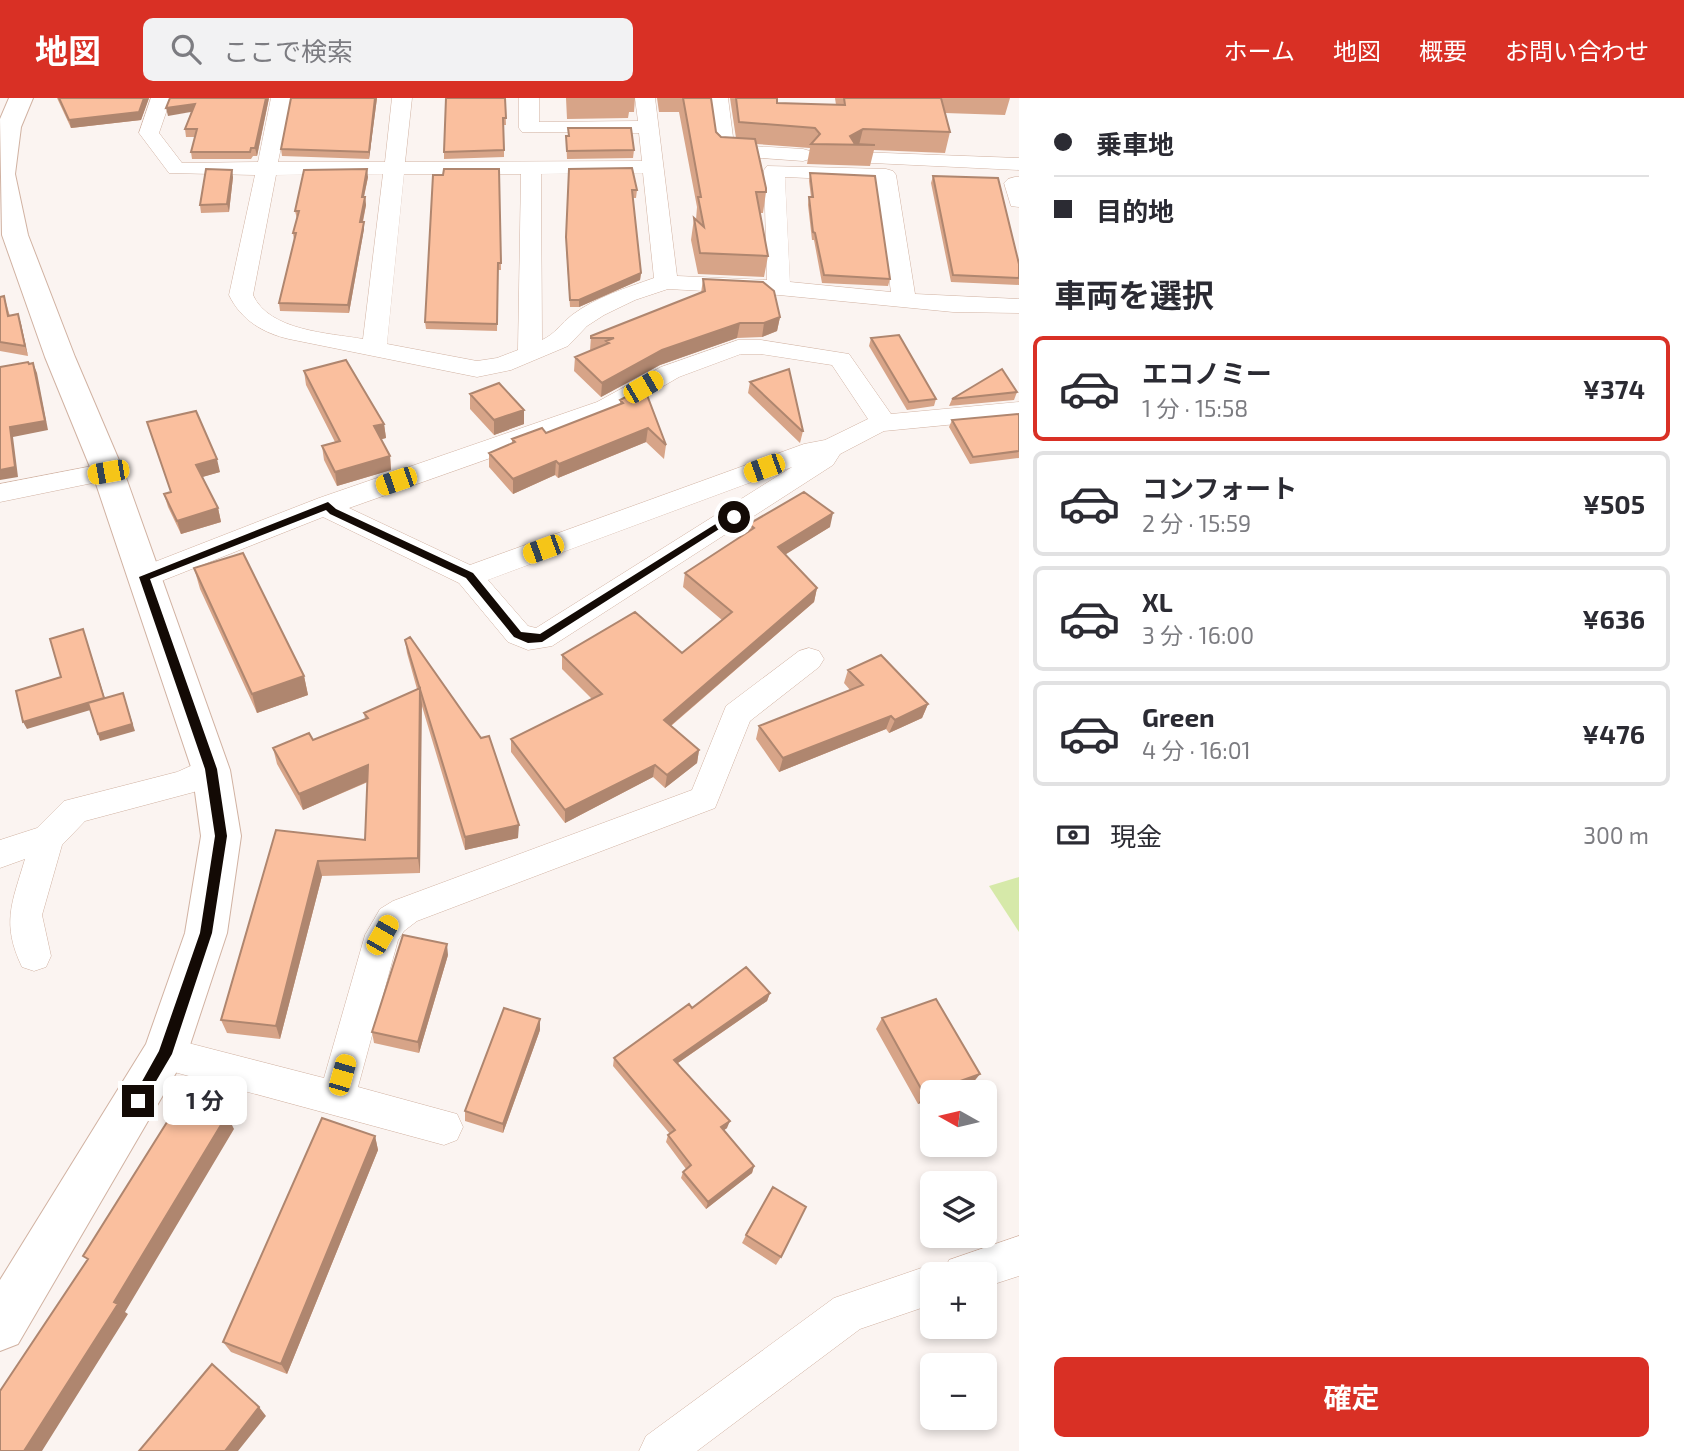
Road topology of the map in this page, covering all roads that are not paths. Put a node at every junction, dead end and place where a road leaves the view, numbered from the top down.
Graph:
1 (21, 98) edge
2 (161, 98) edge
3 (281, 98) edge
4 (402, 98) edge
5 (529, 98) edge
6 (645, 98) edge
7 (718, 98) edge
8 (648, 127) junction
9 (1019, 164) edge
10 (653, 167) junction
11 (531, 168) junction
12 (265, 169) junction
13 (395, 169) junction
14 (1019, 183) edge
15 (1019, 201) edge
16 (8, 235) edge
17 (666, 282) junction
18 (779, 288) junction
19 (904, 299) junction
20 (1019, 306) edge
21 (374, 349) junction
22 (530, 353) junction
23 (1019, 410) edge
24 (884, 423) junction
25 (831, 448) junction
26 (108, 472) junction
27 (0, 493) edge
28 (328, 505) junction
29 (469, 576) junction
30 (144, 577) junction
31 (809, 659) dead end
32 (211, 769) junction
33 (48, 838) junction
34 (0, 854) edge
35 (34, 956) dead end
36 (165, 1054) junction
37 (336, 1099) junction
38 (444, 1127) dead end
39 (1019, 1256) edge
40 (997, 1263) edge
41 (920, 1288) edge
42 (0, 1326) edge
43 (661, 1451) edge

1 - 16 street
2 - 12 street
3 - 12 street
4 - 13 street
5 - 8 street
6 - 8 street
7 - 9 street
8 - 10 street
10 - 11 street
10 - 17 street
11 - 13 street
11 - 22 street
12 - 13 street
12 - 21 street
13 - 21 street
14 - 15 street
16 - 26 street
17 - 18 street
17 - 22 street
18 - 19 street
18 - 19 street
19 - 20 street
21 - 22 street
23 - 24 street
24 - 25 street
24 - 28 street
25 - 29 street
25 - 29 street
26 - 27 street
26 - 30 street
28 - 29 street
28 - 30 street
30 - 32 street
31 - 37 street
32 - 33 street
32 - 36 street
33 - 34 street
33 - 35 street
36 - 37 street
36 - 42 street
37 - 38 street
39 - 40 street
41 - 43 street

